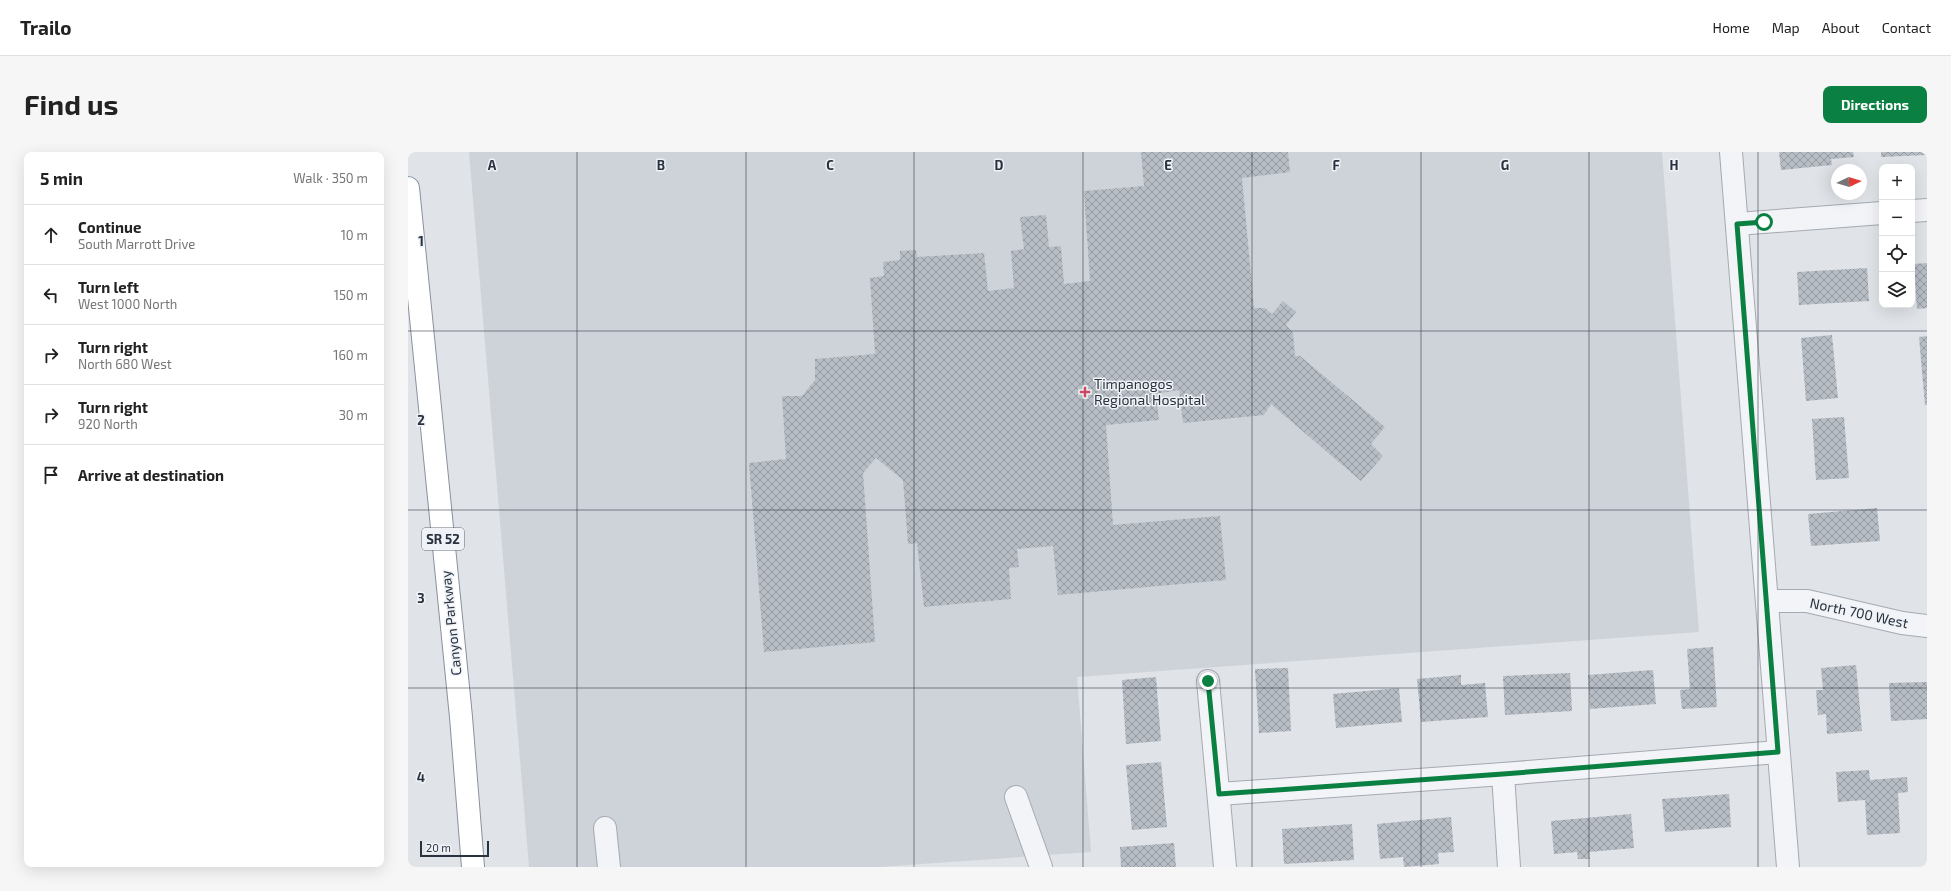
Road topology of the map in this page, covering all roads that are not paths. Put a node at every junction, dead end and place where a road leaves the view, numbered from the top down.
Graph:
1 (1731, 152) edge
2 (408, 188) edge
3 (1927, 210) edge
4 (1915, 211) edge
5 (1879, 213) edge
6 (1737, 224) junction
7 (1767, 601) junction
8 (1927, 626) edge
9 (1208, 681) dead end
10 (1778, 752) junction
11 (1503, 774) junction
12 (1219, 794) junction
13 (1016, 797) dead end
14 (605, 828) dead end
15 (473, 867) edge
16 (609, 867) edge
17 (1041, 867) edge
18 (1225, 867) edge
19 (1509, 867) edge
20 (1788, 867) edge

1 - 6 street
2 - 15 highway, Canyon Parkway / SR 52
3 - 4 street
5 - 6 street
6 - 7 street
7 - 8 street, North 700 West
7 - 10 street
9 - 12 street
10 - 11 street
10 - 20 street
11 - 12 street
11 - 19 street
12 - 18 street
13 - 17 street
14 - 16 street

